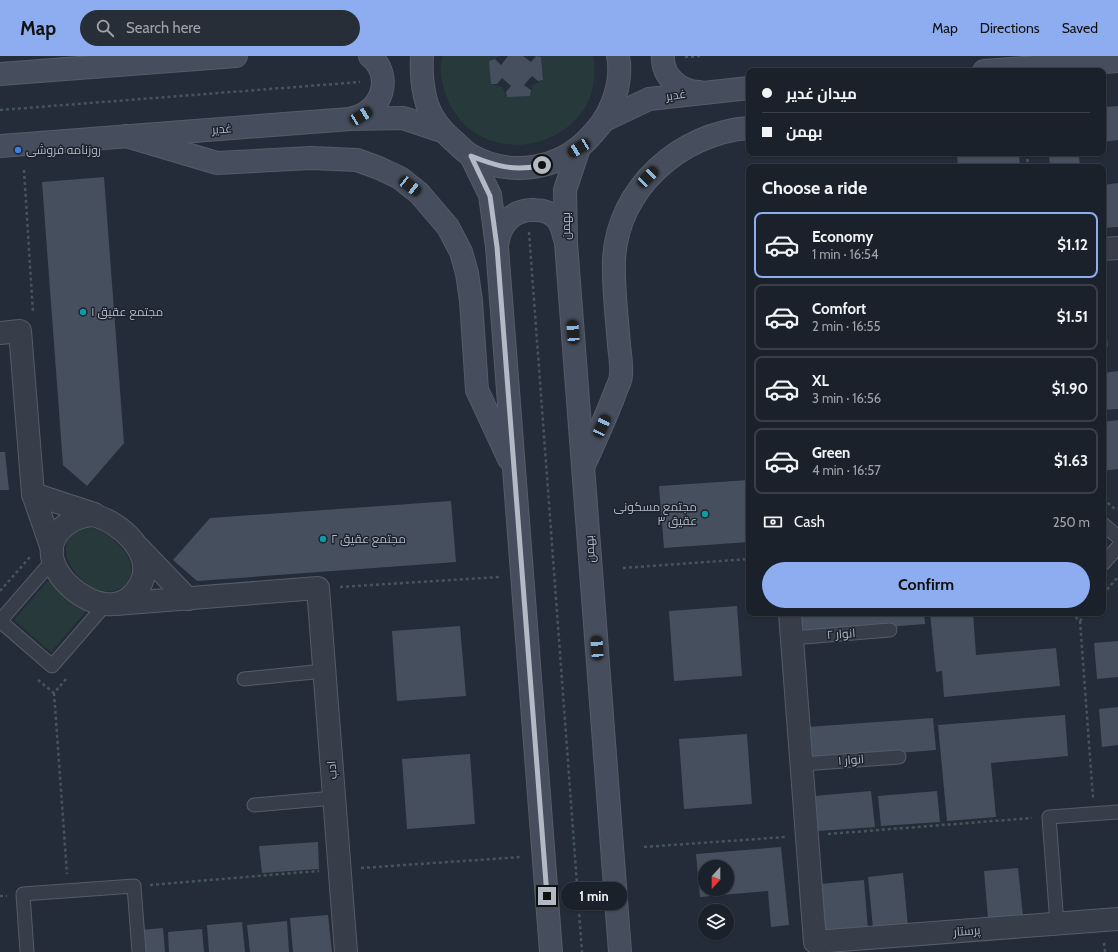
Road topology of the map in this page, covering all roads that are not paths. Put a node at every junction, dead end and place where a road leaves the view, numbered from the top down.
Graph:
1 (236, 56) edge
2 (370, 56) edge
3 (422, 56) edge
4 (618, 56) edge
5 (663, 56) edge
6 (129, 60) edge
7 (1118, 61) edge
8 (1024, 68) edge
9 (0, 74) edge
10 (746, 88) edge
11 (701, 92) junction
12 (607, 118) junction
13 (350, 119) junction
14 (746, 128) edge
15 (442, 131) junction
16 (126, 136) junction
17 (0, 146) edge
18 (579, 148) junction
19 (471, 156) junction
20 (566, 242) junction
21 (497, 247) junction
22 (1118, 248) edge
23 (1106, 249) edge
24 (10, 332) edge
25 (583, 466) junction
26 (514, 471) junction
27 (33, 494) junction
28 (104, 518) junction
29 (1106, 527) edge
30 (1118, 537) edge
31 (1118, 547) edge
32 (139, 548) junction
33 (52, 554) junction
34 (1106, 561) edge
35 (188, 599) junction
36 (110, 604) junction
37 (790, 616) edge
38 (0, 621) edge
39 (890, 630) dead end
40 (792, 638) junction
41 (324, 671) junction
42 (244, 679) dead end
43 (899, 757) dead end
44 (802, 764) junction
45 (334, 798) junction
46 (254, 805) dead end
47 (1118, 812) edge
48 (1118, 919) edge
49 (1057, 924) junction
50 (28, 952) edge
51 (139, 952) edge
52 (346, 952) edge
53 (551, 952) edge
54 (620, 952) edge

1 - 6 main road
2 - 13 main road
3 - 15 main road
4 - 12 main road
5 - 11 main road
6 - 9 main road
7 - 8 main road
10 - 11 main road, غدیر
11 - 12 main road, غدیر
12 - 18 main road
13 - 15 main road, غدیر
13 - 16 main road, غدیر
14 - 25 main road
15 - 19 main road
16 - 17 main road, غدیر
16 - 26 main road
18 - 19 main road
18 - 20 main road, بهمن
19 - 21 main road
20 - 21 main road
20 - 25 main road, بهمن
21 - 26 main road
22 - 23 street
24 - 27 street
25 - 54 main road, بهمن
26 - 53 main road
27 - 28 street
27 - 33 street
28 - 32 street
28 - 33 street
29 - 30 lane
31 - 34 lane
32 - 35 street
32 - 36 street
33 - 36 street
33 - 38 lane
35 - 36 street
35 - 41 street, ادب
36 - 38 lane
37 - 40 street
39 - 40 lane, انوار ۲
40 - 44 street
41 - 42 lane
41 - 45 street, ادب
43 - 44 lane, انوار ۱
44 - 49 street, پرستار
45 - 46 lane
45 - 52 street, ادب
47 - 49 lane
48 - 49 street, پرستار
50 - 51 lane

